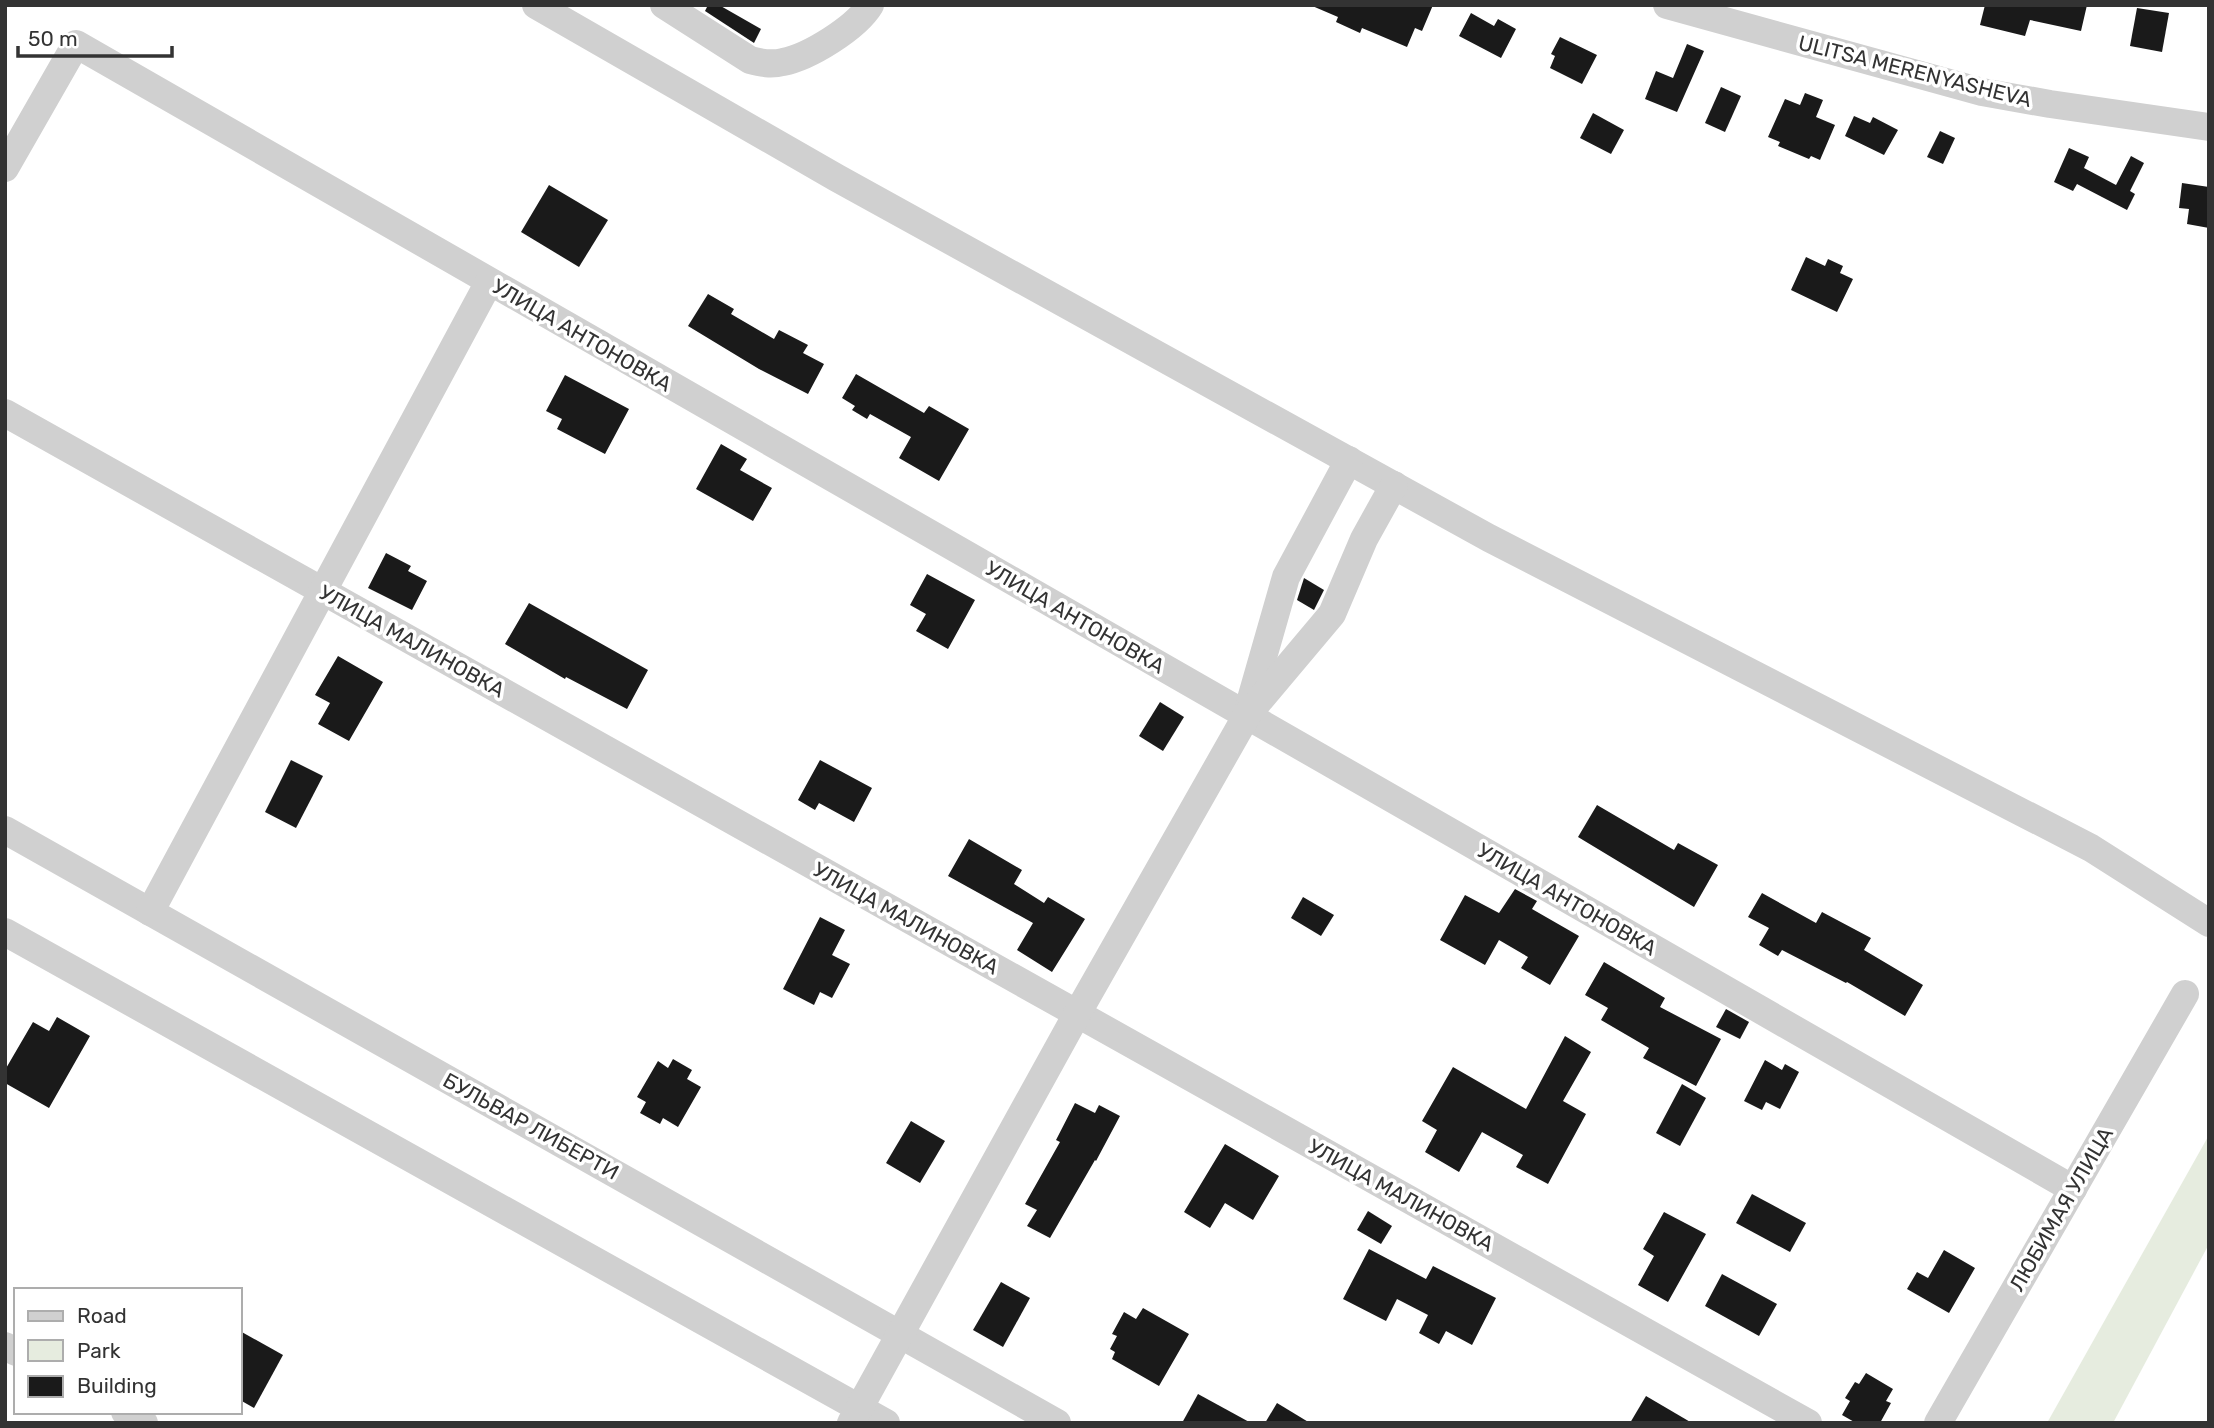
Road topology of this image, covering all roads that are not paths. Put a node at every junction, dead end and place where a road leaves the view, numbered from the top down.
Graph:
1 (536, 5) edge
2 (664, 5) edge
3 (870, 5) edge
4 (1667, 5) edge
5 (2209, 127) edge
6 (5, 169) edge
7 (489, 282) junction
8 (5, 413) edge
9 (1349, 460) junction
10 (1394, 485) junction
11 (323, 591) junction
12 (1247, 715) junction
13 (5, 830) edge
14 (150, 912) junction
15 (2209, 923) edge
16 (5, 932) edge
17 (2185, 995) dead end
18 (1077, 1014) junction
19 (2073, 1189) junction
20 (900, 1334) junction
21 (128, 1414) edge
22 (855, 1415) edge
23 (144, 1423) edge
24 (886, 1423) edge
25 (1057, 1423) edge
26 (1808, 1423) edge
27 (1938, 1423) edge

1 - 9 street
2 - 3 street
4 - 5 street, ULITSA MERENYASHEVA
6 - 7 street, УЛИЦА АНТОНОВКА
7 - 11 street
7 - 12 street, УЛИЦА АНТОНОВКА
8 - 11 street, УЛИЦА МАЛИНОВКА
9 - 10 street
9 - 12 street
10 - 12 street
10 - 15 street
11 - 14 street
11 - 18 street, УЛИЦА МАЛИНОВКА
12 - 18 street
12 - 19 street, УЛИЦА АНТОНОВКА
13 - 14 street, БУЛЬВАР ЛИБЕРТИ
14 - 20 street, БУЛЬВАР ЛИБЕРТИ
16 - 22 street
17 - 19 street, ЛЮБИМАЯ УЛИЦА
18 - 20 street
18 - 26 street, УЛИЦА МАЛИНОВКА
19 - 27 street, ЛЮБИМАЯ УЛИЦА
20 - 22 street
20 - 25 street, БУЛЬВАР ЛИБЕРТИ
21 - 23 street
22 - 24 street

